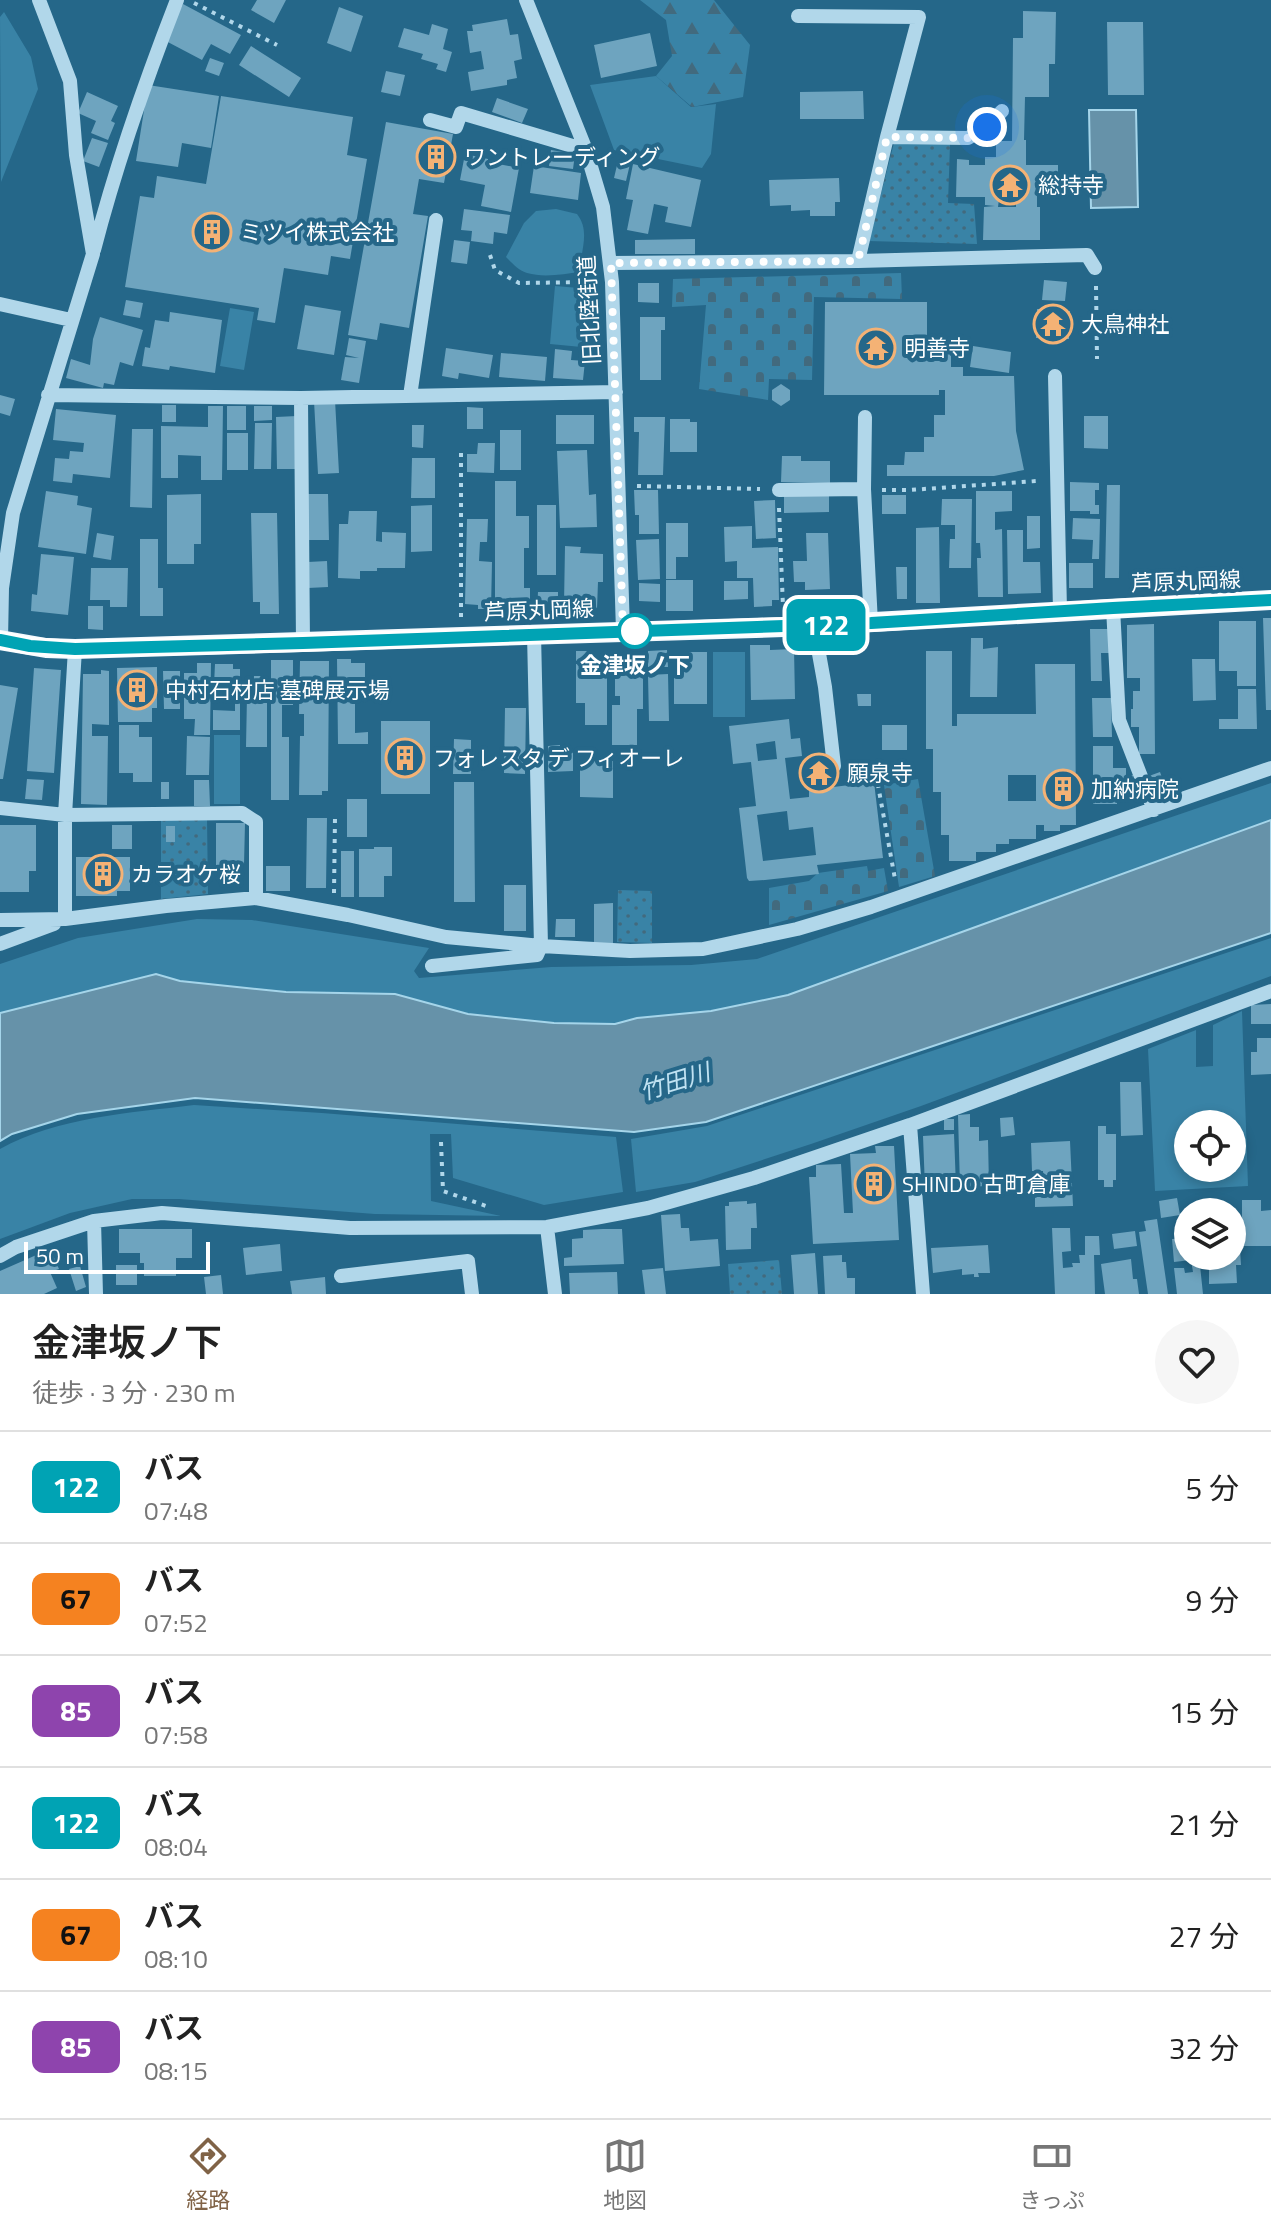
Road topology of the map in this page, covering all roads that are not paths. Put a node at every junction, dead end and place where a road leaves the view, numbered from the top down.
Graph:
1 (39, 0) edge
2 (177, 0) edge
3 (526, 0) edge
4 (798, 16) dead end
5 (1002, 111) dead end
6 (430, 120) dead end
7 (887, 137) junction
8 (586, 150) junction
9 (436, 220) dead end
10 (93, 254) junction
11 (858, 261) junction
12 (611, 263) junction
13 (1095, 268) road end
14 (0, 304) edge
15 (71, 320) junction
16 (1055, 376) dead end
17 (616, 392) junction
18 (48, 395) junction
19 (410, 396) junction
20 (301, 398) junction
21 (865, 417) dead end
22 (864, 489) junction
23 (779, 490) road end
24 (1271, 600) edge
25 (1113, 608) junction
26 (1060, 611) junction
27 (871, 623) junction
28 (814, 626) junction
29 (623, 631) junction
30 (534, 634) junction
31 (1, 640) edge
32 (303, 643) junction
33 (75, 649) junction
34 (834, 766) dead end
35 (1271, 768) edge
36 (0, 808) edge
37 (1154, 810) junction
38 (65, 815) junction
39 (256, 898) junction
40 (65, 919) junction
41 (0, 920) edge
42 (0, 944) edge
43 (541, 946) junction
44 (432, 966) dead end
45 (1271, 991) edge
46 (910, 1125) junction
47 (94, 1221) junction
48 (547, 1227) junction
49 (0, 1256) edge
50 (341, 1276) dead end
51 (96, 1294) edge
52 (472, 1294) edge
53 (555, 1294) edge
54 (923, 1294) edge

1 - 10 street
2 - 10 street
3 - 8 street, 旧北陸街道
4 - 7 street
5 - 7 street
6 - 8 street
7 - 11 street
8 - 12 street, 旧北陸街道
9 - 19 street
10 - 15 street
11 - 12 street
11 - 13 street
12 - 17 street, 旧北陸街道
14 - 15 street
15 - 18 street
16 - 26 street
17 - 19 street
17 - 29 street, 旧北陸街道
18 - 20 street
18 - 31 street
19 - 20 street
20 - 32 street
21 - 22 street
22 - 23 street
22 - 27 street
24 - 25 main road, 芦原丸岡線
25 - 26 main road, 芦原丸岡線
25 - 37 street
26 - 27 main road, 芦原丸岡線
27 - 28 main road, 芦原丸岡線
28 - 29 main road, 芦原丸岡線
28 - 34 street
29 - 30 main road, 芦原丸岡線
30 - 32 main road, 芦原丸岡線
30 - 43 street
31 - 33 main road, 芦原丸岡線
32 - 33 main road, 芦原丸岡線
33 - 38 street
35 - 37 street
36 - 38 street
37 - 43 street
38 - 39 street
38 - 40 street
39 - 40 street
39 - 43 street
40 - 41 street
40 - 42 street
43 - 44 street
45 - 46 street
46 - 48 street
46 - 54 street
47 - 48 street
47 - 49 street
47 - 51 street
48 - 53 street
50 - 52 street

